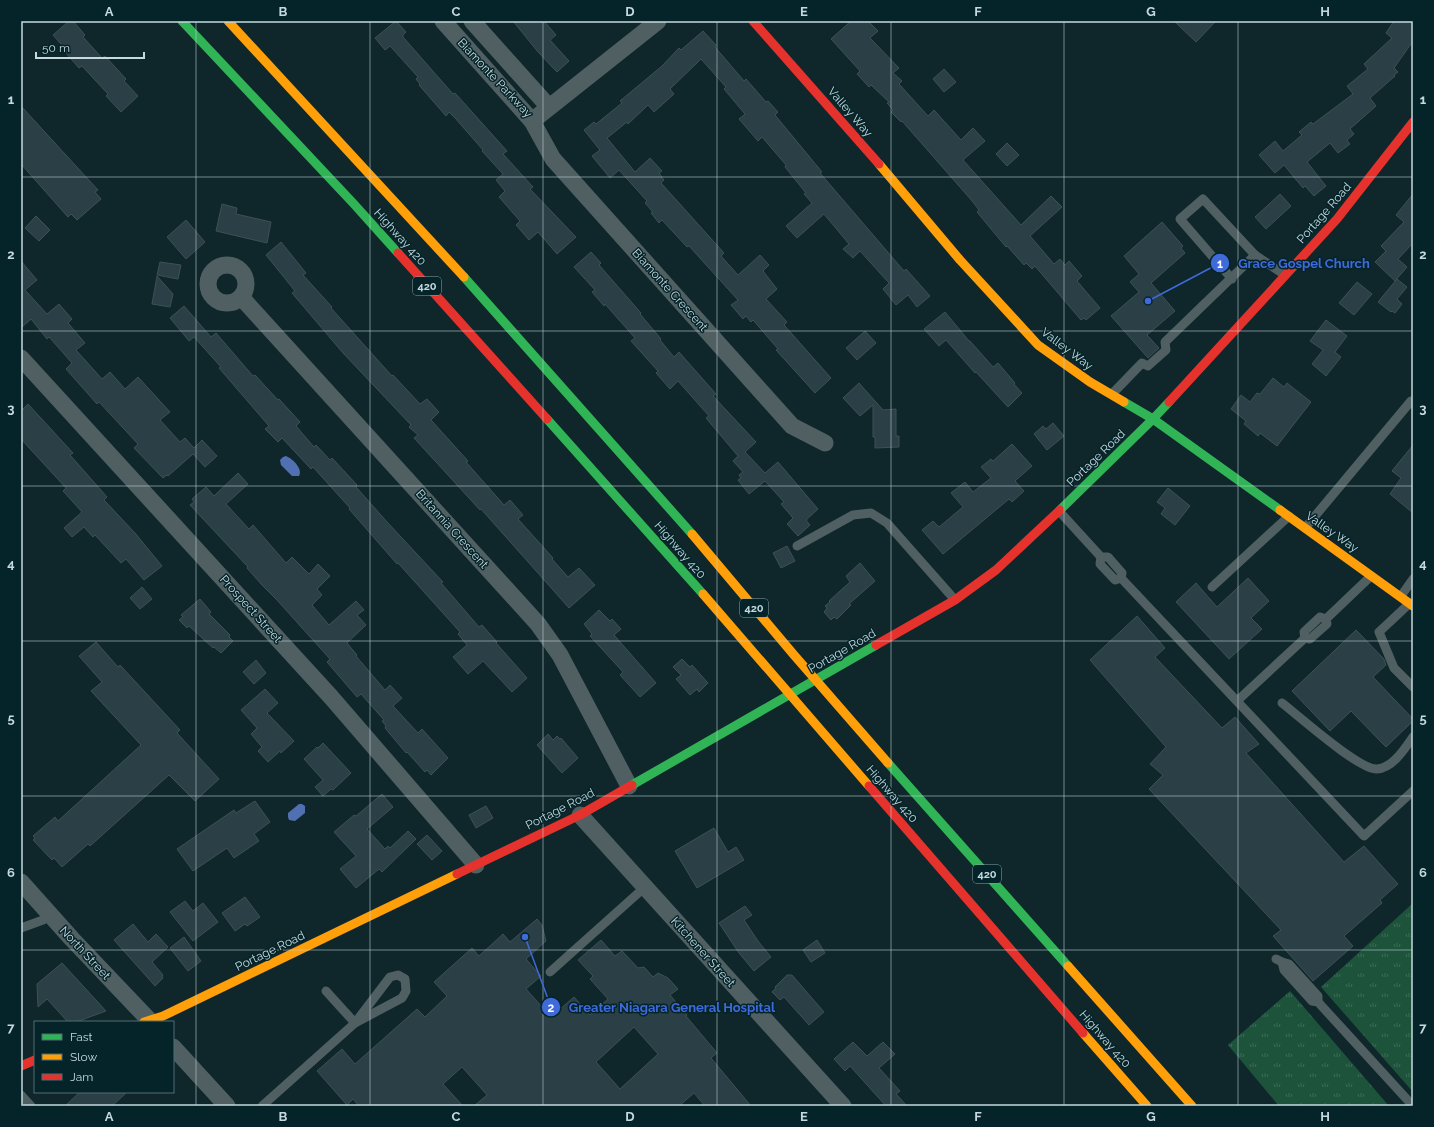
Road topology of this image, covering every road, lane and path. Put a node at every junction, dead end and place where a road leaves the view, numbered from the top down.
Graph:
1 (182, 21) edge
2 (228, 21) edge
3 (443, 21) edge
4 (472, 21) edge
5 (658, 21) edge
6 (753, 21) edge
7 (549, 107) junction
8 (532, 121) junction
9 (1413, 122) edge
10 (1255, 256) junction
11 (1285, 275) junction
12 (1232, 279) junction
13 (242, 297) dead end
14 (21, 358) edge
15 (1112, 394) junction
16 (1413, 402) edge
17 (1153, 418) junction
18 (825, 443) dead end
19 (1059, 511) junction
20 (1289, 516) junction
21 (1305, 528) junction
22 (797, 546) dead end
23 (1372, 575) junction
24 (1413, 579) edge
25 (1212, 587) dead end
26 (1401, 596) junction
27 (955, 600) junction
28 (1411, 604) edge
29 (1413, 687) edge
30 (1236, 701) junction
31 (1282, 703) dead end
32 (1413, 736) edge
33 (629, 786) junction
34 (1413, 792) edge
35 (580, 815) junction
36 (476, 865) junction
37 (21, 882) edge
38 (645, 887) junction
39 (50, 914) junction
40 (21, 928) edge
41 (1279, 961) dead end
42 (550, 972) dead end
43 (326, 991) dead end
44 (147, 1021) edge
45 (150, 1021) edge
46 (355, 1023) junction
47 (174, 1047) edge
48 (34, 1060) edge
49 (21, 1066) edge
50 (1157, 1066) junction
51 (21, 1095) edge
52 (32, 1106) edge
53 (227, 1106) edge
54 (262, 1106) edge
55 (843, 1106) edge
56 (1147, 1106) edge
57 (1192, 1106) edge
58 (1198, 1106) edge
59 (1413, 1106) edge

1 - 56 main road, Highway 420 / 420
2 - 50 main road, Highway 420 / 420
3 - 8 street, Biamonte Parkway
4 - 7 street, Biamonte Parkway
5 - 7 street, Biamonte Parkway
6 - 15 main road, Valley Way
7 - 8 street, Biamonte Parkway
8 - 18 street, Biamonte Crescent
9 - 11 main road, Portage Road
10 - 11 lane
10 - 12 lane
10 - 12 lane
11 - 17 main road, Portage Road
12 - 15 lane
13 - 33 street, Britannia Crescent
14 - 36 street, Prospect Street
15 - 17 main road, Valley Way
16 - 21 lane
17 - 19 main road, Portage Road
17 - 20 main road, Valley Way
19 - 27 main road, Portage Road
19 - 30 lane
20 - 21 main road, Valley Way
20 - 25 lane
21 - 23 main road, Valley Way
22 - 27 lane
23 - 26 main road, Valley Way
23 - 30 lane
24 - 26 lane
26 - 28 main road, Valley Way
27 - 33 main road, Portage Road
28 - 29 lane
30 - 34 lane
31 - 32 lane
33 - 35 main road, Portage Road
35 - 36 main road, Portage Road
35 - 38 street, Kitchener Street
36 - 45 main road, Portage Road
37 - 39 street, North Street
38 - 42 lane
38 - 55 street, Kitchener Street
39 - 40 lane
39 - 44 street, North Street
41 - 59 lane
43 - 46 lane
46 - 46 lane
46 - 54 lane
47 - 53 street
48 - 49 main road
50 - 57 main road, Highway 420 / 420
50 - 58 lane
51 - 52 lane

